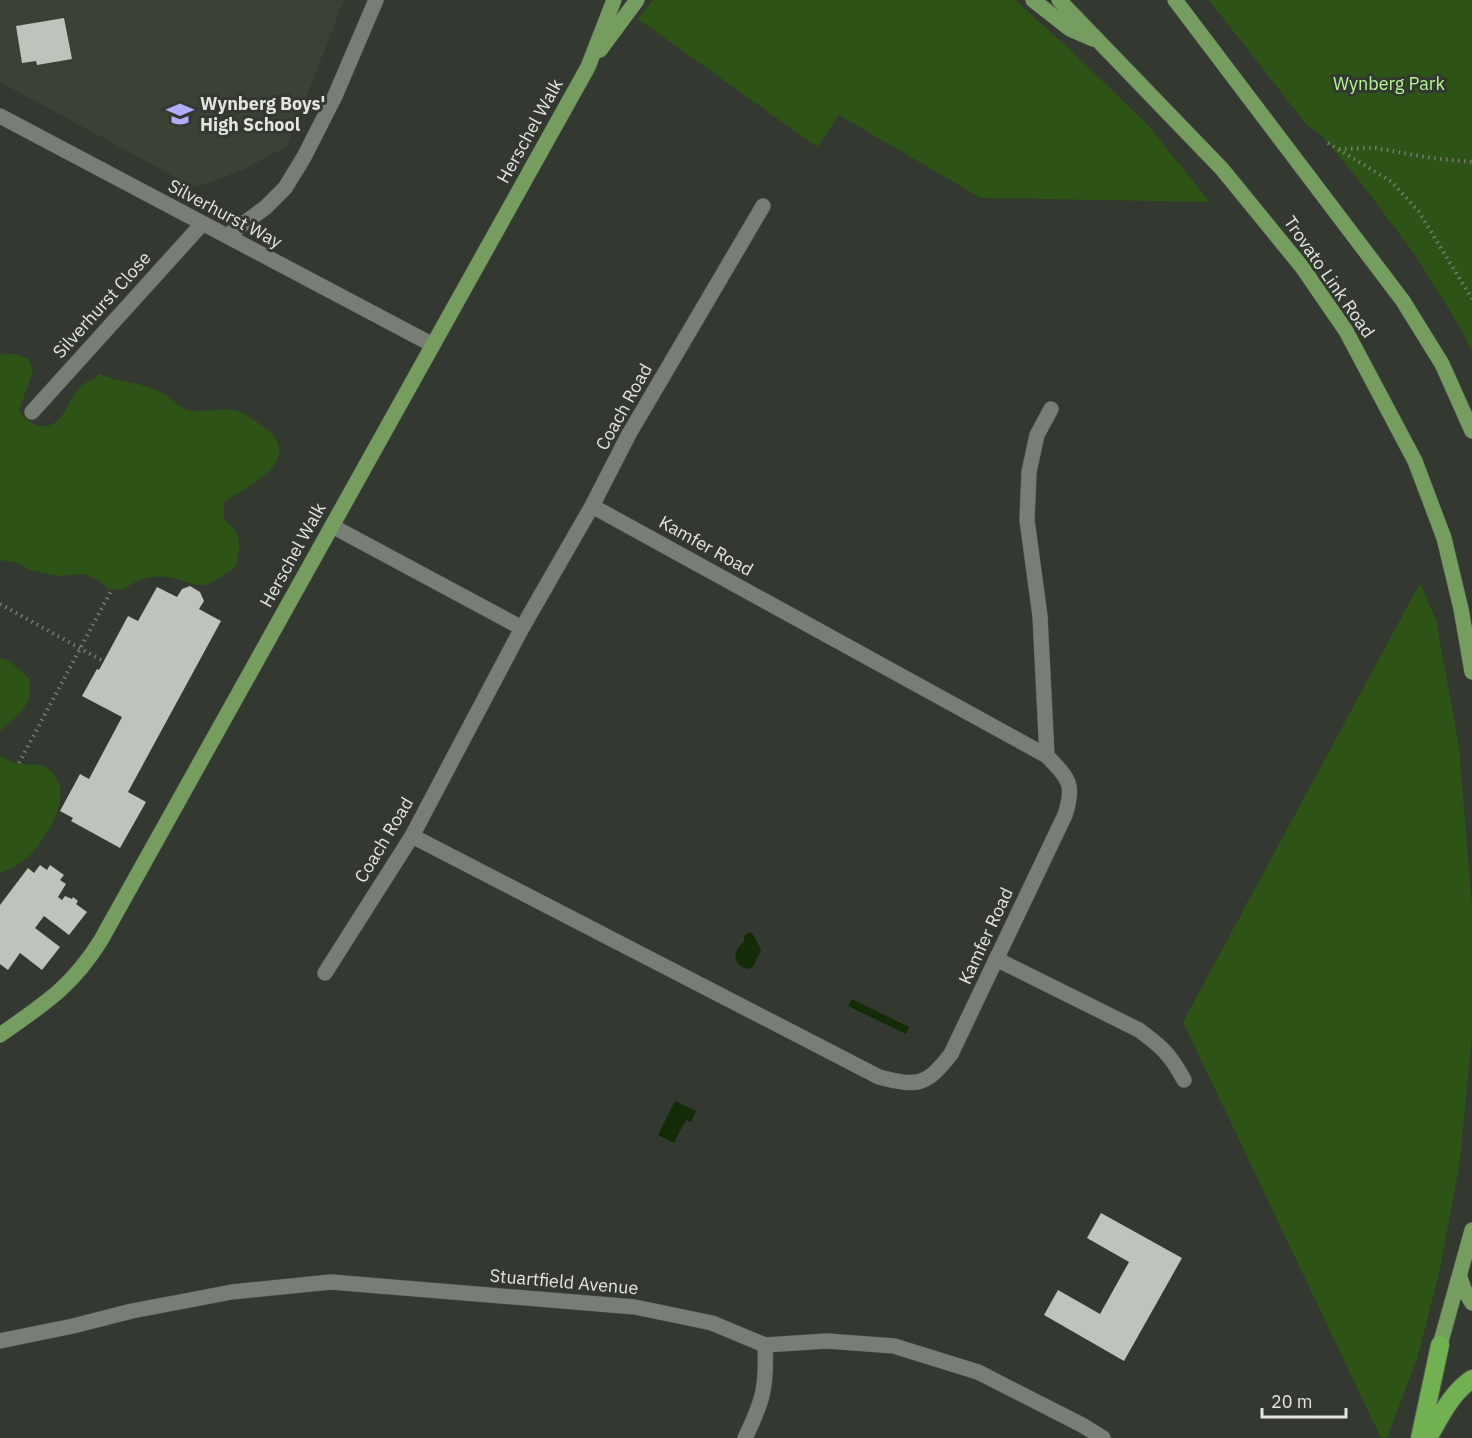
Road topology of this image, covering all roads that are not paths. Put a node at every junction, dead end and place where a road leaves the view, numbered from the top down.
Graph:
1 (376, 0) edge
2 (615, 0) edge
3 (637, 0) edge
4 (1034, 0) edge
5 (1059, 0) edge
6 (1175, 0) edge
7 (1101, 43) junction
8 (588, 67) junction
9 (0, 116) edge
10 (763, 207) dead end
11 (202, 224) junction
12 (227, 236) junction
13 (433, 345) junction
14 (1051, 409) dead end
15 (32, 412) dead end
16 (1472, 431) edge
17 (592, 506) junction
18 (332, 526) junction
19 (522, 628) junction
20 (1472, 672) edge
21 (1047, 756) junction
22 (412, 836) junction
23 (996, 959) junction
24 (325, 973) dead end
25 (0, 1035) edge
26 (1184, 1080) dead end
27 (1472, 1230) edge
28 (1460, 1277) junction
29 (1472, 1303) edge
30 (0, 1341) edge
31 (1440, 1345) joint
32 (765, 1346) junction
33 (1472, 1380) edge
34 (745, 1438) edge
35 (1103, 1438) edge
36 (1420, 1438) edge
37 (1428, 1438) edge

1 - 12 street
2 - 8 main road, Herschel Walk
3 - 8 main road, Herschel Walk
4 - 7 main road
5 - 7 main road, Trovato Link Road
6 - 16 main road
7 - 20 main road, Trovato Link Road
8 - 13 main road, Herschel Walk
9 - 11 street, Silverhurst Way
10 - 17 street, Coach Road
11 - 12 street, Silverhurst Way
11 - 15 street, Silverhurst Close
12 - 13 street, Silverhurst Way
13 - 18 main road, Herschel Walk
14 - 21 street
17 - 19 street, Coach Road
17 - 21 street, Kamfer Road
18 - 19 street
18 - 25 main road, Herschel Walk
19 - 22 street, Coach Road
21 - 23 street, Kamfer Road
22 - 23 street, Kamfer Road
22 - 24 street, Coach Road
23 - 26 street
27 - 28 main road
28 - 29 main road
28 - 31 main road
30 - 32 street, Stuartfield Avenue
31 - 36 highway
32 - 34 street
32 - 35 street, Stuartfield Avenue
33 - 37 highway

